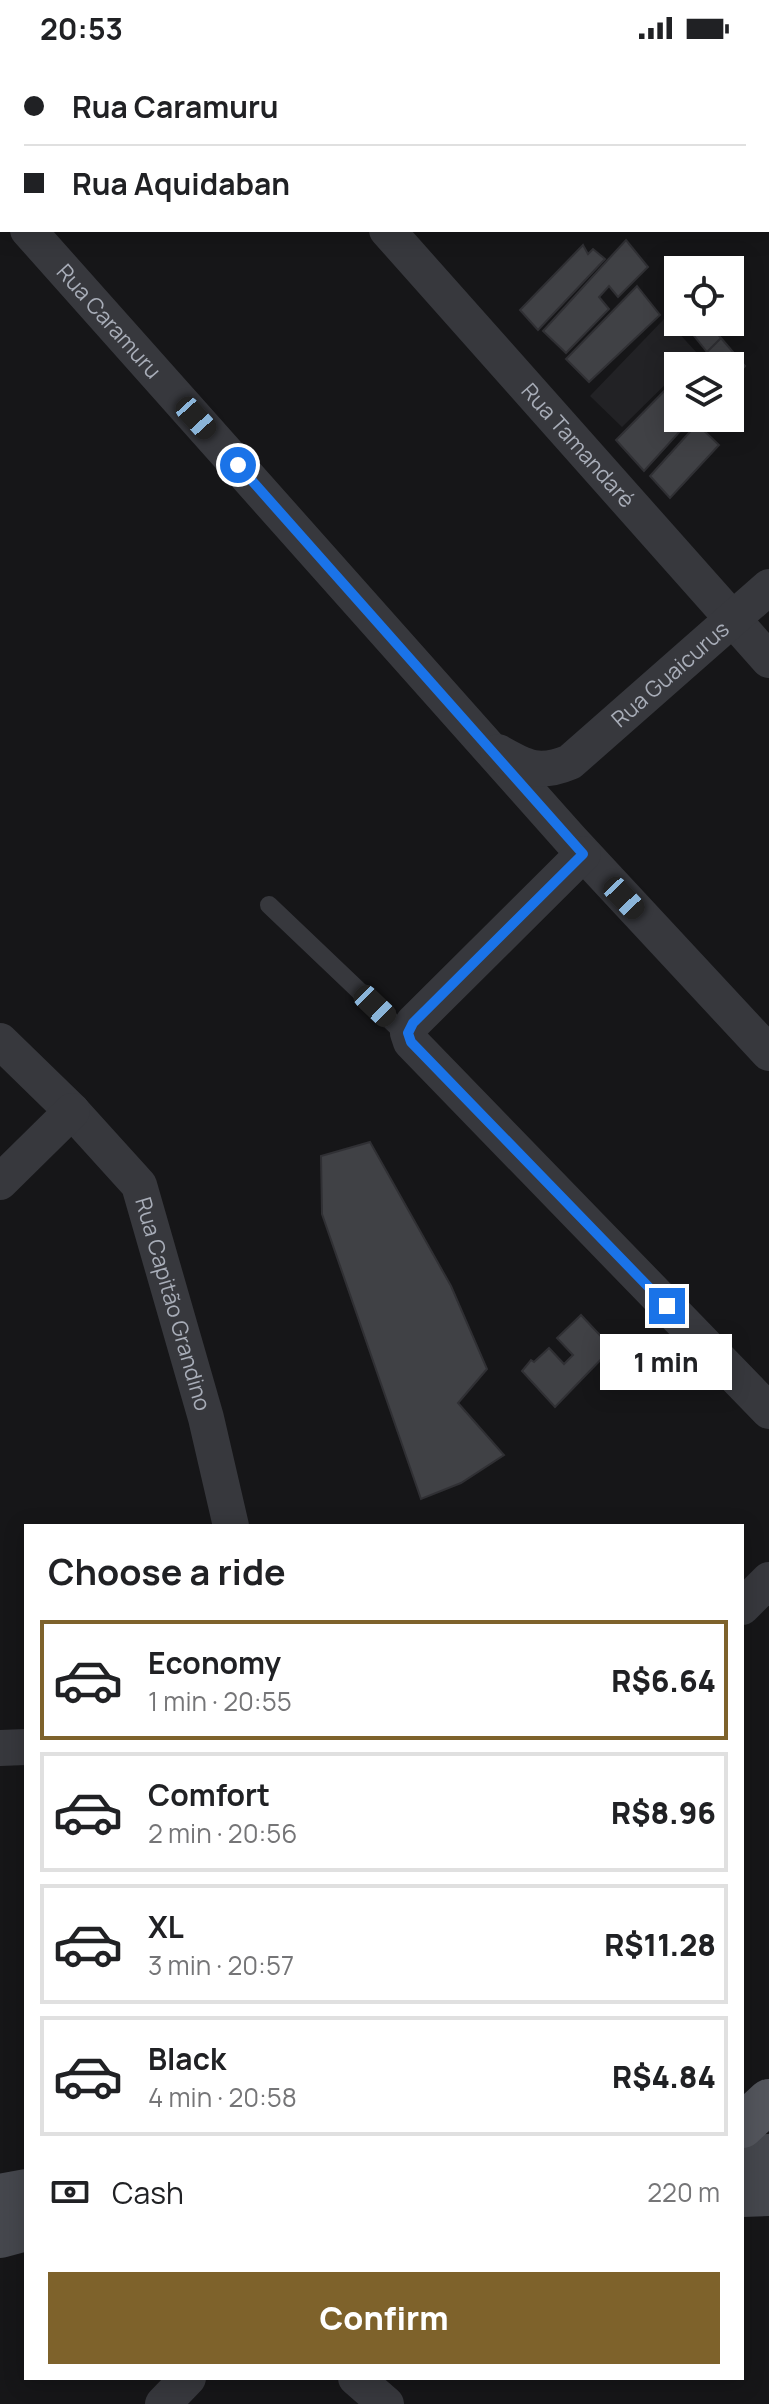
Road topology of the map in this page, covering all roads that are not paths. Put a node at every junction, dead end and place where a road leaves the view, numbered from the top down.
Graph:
1 (30, 232) edge
2 (389, 232) edge
3 (769, 587) edge
4 (733, 620) junction
5 (769, 660) edge
6 (489, 746) junction
7 (570, 762) junction
8 (577, 847) junction
9 (269, 905) dead end
10 (408, 1033) junction
11 (0, 1041) edge
12 (769, 1053) edge
13 (72, 1111) junction
14 (0, 1182) edge
15 (769, 1411) edge
16 (231, 1524) edge
17 (769, 1580) edge
18 (744, 1605) edge
19 (24, 1747) edge
20 (0, 1748) edge
21 (769, 2101) edge
22 (744, 2124) edge
23 (769, 2156) edge
24 (744, 2157) edge
25 (24, 2191) edge
26 (769, 2194) edge
27 (744, 2195) edge
28 (0, 2196) edge
29 (24, 2230) edge
30 (0, 2236) edge
31 (186, 2380) edge
32 (358, 2380) edge
33 (163, 2404) edge
34 (386, 2404) edge

1 - 6 street, Rua Caramuru
2 - 4 street, Rua Tamandaré
3 - 4 street, Rua Guaicurus
4 - 5 street, Rua Tamandaré
4 - 7 street, Rua Guaicurus
6 - 7 street
6 - 8 street, Rua Caramuru
7 - 8 street
8 - 10 street
8 - 12 street, Rua Caramuru
9 - 10 lane
10 - 15 street
11 - 13 street, Rua Capitão Grandino
13 - 14 street
13 - 16 street, Rua Capitão Grandino
17 - 18 street
19 - 20 street
21 - 22 main road
23 - 24 main road
25 - 28 main road
26 - 27 main road
29 - 30 main road
31 - 33 street
32 - 34 street

